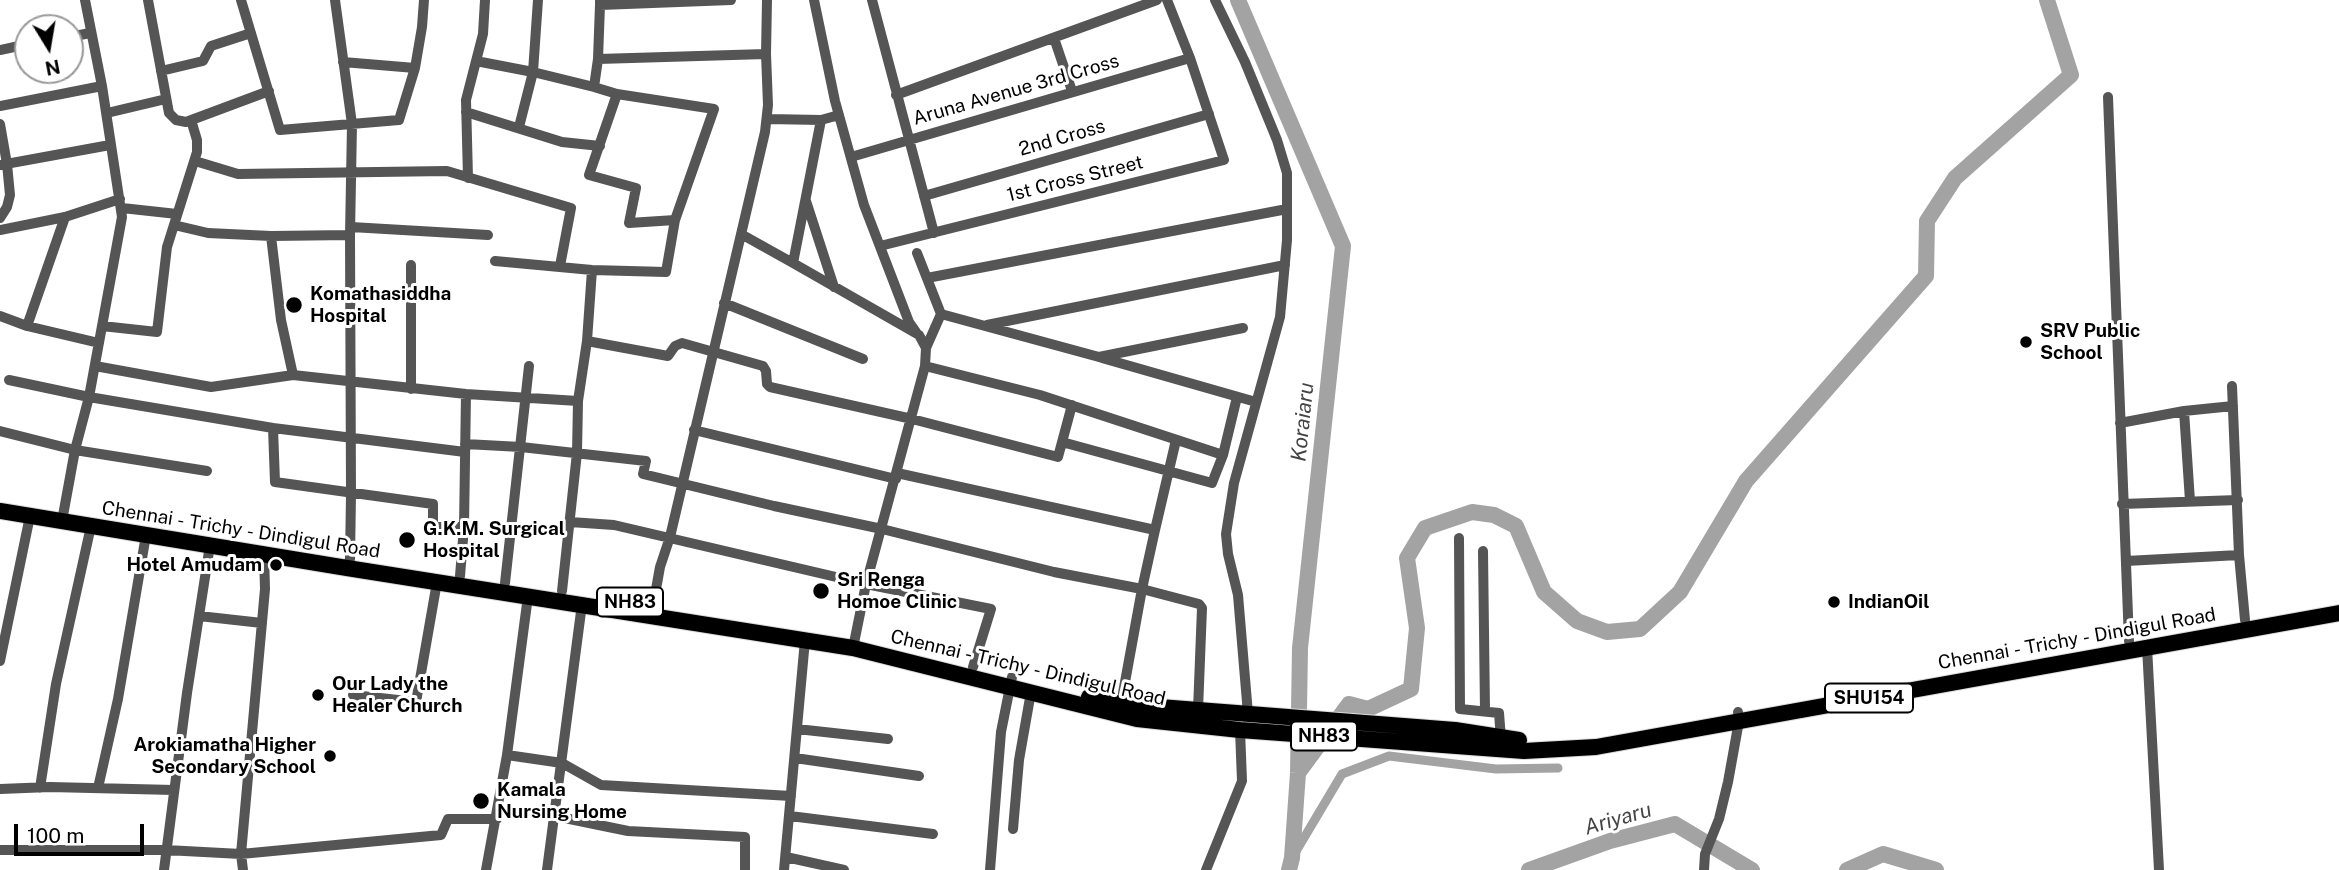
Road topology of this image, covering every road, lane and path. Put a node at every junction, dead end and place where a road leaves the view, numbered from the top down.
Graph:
1 (85, 0) edge
2 (148, 0) edge
3 (241, 0) edge
4 (335, 0) edge
5 (424, 0) edge
6 (485, 0) edge
7 (538, 0) edge
8 (732, 0) edge
9 (767, 0) edge
10 (814, 0) edge
11 (872, 0) edge
12 (1157, 0) edge
13 (1167, 0) edge
14 (1215, 0) edge
15 (600, 3) edge
16 (90, 33) junction
17 (251, 33) junction
18 (84, 34) edge
19 (1054, 38) junction
20 (766, 54) junction
21 (1190, 58) junction
22 (598, 59) junction
23 (476, 61) junction
24 (343, 62) junction
25 (415, 68) junction
26 (161, 71) junction
27 (533, 72) junction
28 (102, 86) junction
29 (594, 87) junction
30 (269, 91) junction
31 (1072, 92) junction
32 (617, 94) junction
33 (896, 95) junction
34 (2108, 97) dead end
35 (166, 99) junction
36 (0, 106) edge
37 (466, 112) junction
38 (107, 113) junction
39 (1209, 114) junction
40 (839, 116) junction
41 (768, 119) junction
42 (191, 120) junction
43 (821, 120) junction
44 (0, 124) edge
45 (352, 124) junction
46 (519, 127) junction
47 (909, 140) junction
48 (110, 145) junction
49 (600, 146) junction
50 (851, 157) junction
51 (195, 161) junction
52 (4, 165) edge
53 (352, 174) junction
54 (468, 178) junction
55 (924, 196) junction
56 (806, 198) junction
57 (121, 204) junction
58 (1287, 209) junction
59 (177, 214) junction
60 (65, 217) junction
61 (0, 218) edge
62 (675, 220) junction
63 (174, 225) junction
64 (0, 230) edge
65 (350, 231) junction
66 (934, 233) junction
67 (741, 234) junction
68 (488, 235) dead end
69 (271, 236) junction
70 (880, 246) junction
71 (917, 253) dead end
72 (495, 261) dead end
73 (793, 263) junction
74 (411, 265) dead end
75 (1285, 265) junction
76 (559, 266) junction
77 (592, 270) junction
78 (927, 278) junction
79 (834, 287) junction
80 (724, 303) junction
81 (941, 313) junction
82 (0, 316) edge
83 (27, 326) junction
84 (102, 326) junction
85 (984, 326) junction
86 (1243, 328) dead end
87 (919, 335) junction
88 (587, 341) junction
89 (99, 342) junction
90 (926, 348) junction
91 (713, 352) junction
92 (1099, 358) junction
93 (863, 359) dead end
94 (95, 366) junction
95 (529, 366) dead end
96 (925, 366) junction
97 (293, 376) junction
98 (9, 380) dead end
99 (351, 383) junction
100 (2232, 386) dead end
101 (411, 388) junction
102 (466, 394) junction
103 (89, 397) junction
104 (525, 397) junction
105 (1237, 397) junction
106 (578, 401) junction
107 (1256, 402) junction
108 (1072, 405) junction
109 (2233, 406) junction
110 (2184, 411) junction
111 (912, 419) junction
112 (2120, 423) junction
113 (273, 428) junction
114 (694, 430) junction
115 (0, 431) edge
116 (350, 436) junction
117 (1176, 440) junction
118 (1062, 442) junction
119 (521, 447) junction
120 (465, 448) junction
121 (75, 450) junction
122 (577, 453) junction
123 (1223, 455) junction
124 (1169, 470) junction
125 (207, 471) dead end
126 (896, 476) junction
127 (682, 483) junction
128 (351, 494) junction
129 (2238, 500) junction
130 (2190, 501) junction
131 (0, 502) edge
132 (2122, 504) junction
133 (0, 510) edge
134 (30, 516) junction
135 (62, 517) junction
136 (570, 522) junction
137 (91, 526) junction
138 (464, 527) junction
139 (882, 529) junction
140 (1155, 530) junction
141 (146, 535) junction
142 (670, 537) junction
143 (1459, 538) dead end
144 (210, 545) junction
145 (1483, 551) dead end
146 (264, 554) junction
147 (2239, 555) junction
148 (2126, 561) junction
149 (349, 564) junction
150 (460, 576) junction
151 (436, 582) junction
152 (505, 583) junction
153 (866, 584) junction
154 (1142, 589) junction
155 (562, 591) junction
156 (528, 596) junction
157 (584, 600) junction
158 (2339, 604) edge
159 (653, 606) junction
160 (2339, 613) edge
161 (199, 616) junction
162 (2245, 620) junction
163 (262, 623) junction
164 (805, 640) junction
165 (2129, 641) junction
166 (854, 644) junction
167 (2147, 647) junction
168 (0, 661) edge
169 (973, 667) junction
170 (1011, 681) junction
171 (1031, 692) junction
172 (353, 695) dead end
173 (1121, 704) junction
174 (1198, 710) junction
175 (1485, 711) junction
176 (1739, 717) junction
177 (1249, 723) junction
178 (797, 729) junction
179 (1397, 734) junction
180 (888, 739) dead end
181 (1500, 739) junction
182 (507, 755) junction
183 (795, 758) junction
184 (562, 763) junction
185 (919, 776) dead end
186 (40, 788) junction
187 (98, 788) junction
188 (0, 789) edge
189 (174, 790) junction
190 (791, 796) junction
191 (555, 816) junction
192 (790, 816) junction
193 (497, 819) junction
194 (1013, 829) dead end
195 (933, 834) dead end
196 (166, 849) junction
197 (0, 850) edge
198 (241, 854) junction
199 (786, 857) junction
200 (1704, 868) edge
201 (164, 870) edge
202 (243, 870) edge
203 (486, 870) edge
204 (547, 870) edge
205 (745, 870) edge
206 (784, 870) edge
207 (844, 870) edge
208 (990, 870) edge
209 (1206, 870) edge
210 (2160, 870) edge

1 - 16 street
2 - 26 street
3 - 17 street
4 - 24 street
5 - 25 street
6 - 23 street
7 - 27 street
8 - 15 street
9 - 20 street
10 - 40 street
11 - 33 street
12 - 19 street
13 - 21 street
14 - 58 street
15 - 22 street
16 - 18 street
16 - 28 street
17 - 26 street
17 - 30 street
19 - 31 street
19 - 33 street
20 - 22 street
20 - 41 street
21 - 31 street, Aruna Avenue 3rd Cross
21 - 39 street
22 - 29 street
23 - 27 street
23 - 37 street
24 - 25 street
24 - 45 street
25 - 45 street
26 - 35 street
27 - 29 street
27 - 46 street
28 - 36 street
28 - 38 street
29 - 32 street
30 - 42 street
30 - 45 street
31 - 47 street, Aruna Avenue 3rd Cross
32 - 49 street
32 - 62 street
33 - 47 street
34 - 112 street
35 - 38 street
35 - 42 street
37 - 46 street
37 - 54 street
38 - 48 street
39 - 55 street, 2nd Cross
39 - 66 street, 1st Cross Street
40 - 43 street
40 - 50 street
41 - 43 street
41 - 67 street
42 - 51 street
43 - 56 street
44 - 52 street
45 - 53 street
46 - 49 street
47 - 50 street, Aruna Avenue 3rd Cross
47 - 55 street
48 - 52 street
48 - 57 street
49 - 62 street
50 - 70 street
51 - 53 street
51 - 59 street
52 - 61 street
53 - 54 street
53 - 65 street
54 - 76 street
55 - 66 street
56 - 73 street
56 - 79 street
57 - 59 street
57 - 60 street
57 - 84 street
58 - 75 street
58 - 78 street
59 - 63 street
60 - 64 street
60 - 83 street
62 - 77 street
63 - 69 street
63 - 84 street
65 - 68 street
65 - 69 street
65 - 99 street
66 - 70 street, 1st Cross Street
67 - 73 street
67 - 80 street
69 - 97 street
70 - 87 street
71 - 78 street
72 - 76 street
73 - 79 street
74 - 101 street
75 - 85 street
75 - 107 street
76 - 77 street
77 - 88 street
78 - 81 street
79 - 87 street
80 - 91 street
80 - 93 street
81 - 85 street
81 - 90 street
82 - 83 street
83 - 89 street
84 - 89 street
85 - 92 street
86 - 92 street
87 - 90 street
88 - 91 street
88 - 106 street
89 - 94 street
90 - 96 street
91 - 111 street
91 - 114 street
92 - 105 street
94 - 97 street
94 - 103 street
95 - 104 street
96 - 108 street
96 - 111 street
97 - 99 street
98 - 103 street
99 - 101 street
99 - 116 street
100 - 109 street
101 - 102 street
102 - 104 street
102 - 120 street
103 - 113 street
103 - 121 street
104 - 106 street
104 - 119 street
105 - 107 street
105 - 123 street
106 - 122 street
107 - 177 street
108 - 117 street
108 - 118 street
109 - 110 street
109 - 129 street
110 - 112 street
110 - 130 street
111 - 118 street
111 - 126 street
112 - 132 street
113 - 116 street
113 - 128 street
114 - 126 street
114 - 127 street
115 - 121 street
116 - 120 street
116 - 128 street
117 - 123 street
117 - 124 street
118 - 124 street
119 - 120 street
119 - 122 street
119 - 152 street
120 - 138 street
121 - 125 street
121 - 135 street
122 - 127 street
122 - 136 street
123 - 124 street
124 - 140 street
126 - 139 street
126 - 140 street
127 - 139 street
127 - 142 street
128 - 138 street
128 - 149 street
129 - 130 street
129 - 147 street
130 - 132 street
131 - 135 highway, Chennai - Trichy - Dindigul Road / NH83
132 - 148 street
133 - 134 highway, Chennai - Trichy - Dindigul Road / NH83
134 - 135 highway, Chennai - Trichy - Dindigul Road / NH83
134 - 168 street
135 - 137 highway, Chennai - Trichy - Dindigul Road / NH83
135 - 149 highway, Chennai - Trichy - Dindigul Road / NH83
136 - 142 street
136 - 155 street
137 - 141 highway, Chennai - Trichy - Dindigul Road / NH83
137 - 186 street
138 - 150 street
139 - 153 street
139 - 154 street
140 - 154 street
141 - 144 highway, Chennai - Trichy - Dindigul Road / NH83
141 - 187 street
142 - 153 street
142 - 159 street
143 - 175 street
144 - 146 highway, Chennai - Trichy - Dindigul Road / NH83
144 - 161 street
145 - 175 street
146 - 149 highway, Chennai - Trichy - Dindigul Road / NH83
146 - 163 street
147 - 148 street
147 - 162 street
148 - 165 street
149 - 150 highway, Chennai - Trichy - Dindigul Road / NH83
149 - 151 highway, Chennai - Trichy - Dindigul Road / NH83
150 - 152 highway, Chennai - Trichy - Dindigul Road / NH83
151 - 156 highway, Chennai - Trichy - Dindigul Road / NH83
151 - 172 street
152 - 155 highway, Chennai - Trichy - Dindigul Road / NH83
153 - 166 street
153 - 169 street
154 - 173 street
154 - 174 street
155 - 157 highway, Chennai - Trichy - Dindigul Road / NH83
156 - 157 highway, Chennai - Trichy - Dindigul Road / NH83
156 - 182 street
157 - 159 highway, Chennai - Trichy - Dindigul Road / NH83
157 - 164 highway, Chennai - Trichy - Dindigul Road / NH83
157 - 184 street
158 - 162 highway, Chennai - Trichy - Dindigul Road / NH83
159 - 166 highway, Chennai - Trichy - Dindigul Road / NH83
160 - 167 highway, Chennai - Trichy - Dindigul Road / SHU154
161 - 163 street
161 - 189 street
162 - 165 highway, Chennai - Trichy - Dindigul Road / NH83
163 - 198 street
164 - 166 highway, Chennai - Trichy - Dindigul Road / NH83
164 - 178 street
165 - 176 highway, Chennai - Trichy - Dindigul Road / NH83
166 - 169 highway, Chennai - Trichy - Dindigul Road / NH83
166 - 170 highway, Chennai - Trichy - Dindigul Road / NH83
167 - 176 highway, Chennai - Trichy - Dindigul Road / SHU154
167 - 210 street
169 - 170 highway, Chennai - Trichy - Dindigul Road / NH83
170 - 171 highway, Chennai - Trichy - Dindigul Road / NH83
170 - 173 highway, Chennai - Trichy - Dindigul Road / NH83
170 - 208 street
171 - 177 highway, Chennai - Trichy - Dindigul Road / NH83
171 - 194 street
173 - 174 highway, Chennai - Trichy - Dindigul Road / NH83
174 - 177 highway, Chennai - Trichy - Dindigul Road / NH83
175 - 181 street
176 - 179 highway, Chennai - Trichy - Dindigul Road / SHU154
176 - 181 highway, Chennai - Trichy - Dindigul Road / NH83
176 - 200 street
177 - 179 highway, Chennai - Trichy - Dindigul Road / NH83
177 - 209 street
178 - 180 street
178 - 183 street
179 - 181 highway, Chennai - Trichy - Dindigul Road / NH83
182 - 184 street
182 - 193 street
183 - 185 street
183 - 190 street
184 - 190 street
184 - 191 street
186 - 187 street
186 - 188 street
187 - 189 street
189 - 196 street
190 - 192 street
191 - 204 street
191 - 205 street
192 - 195 street
192 - 199 street
193 - 198 street
193 - 203 street
196 - 197 street
196 - 198 street
196 - 201 street
198 - 202 street
199 - 206 street
199 - 207 street

